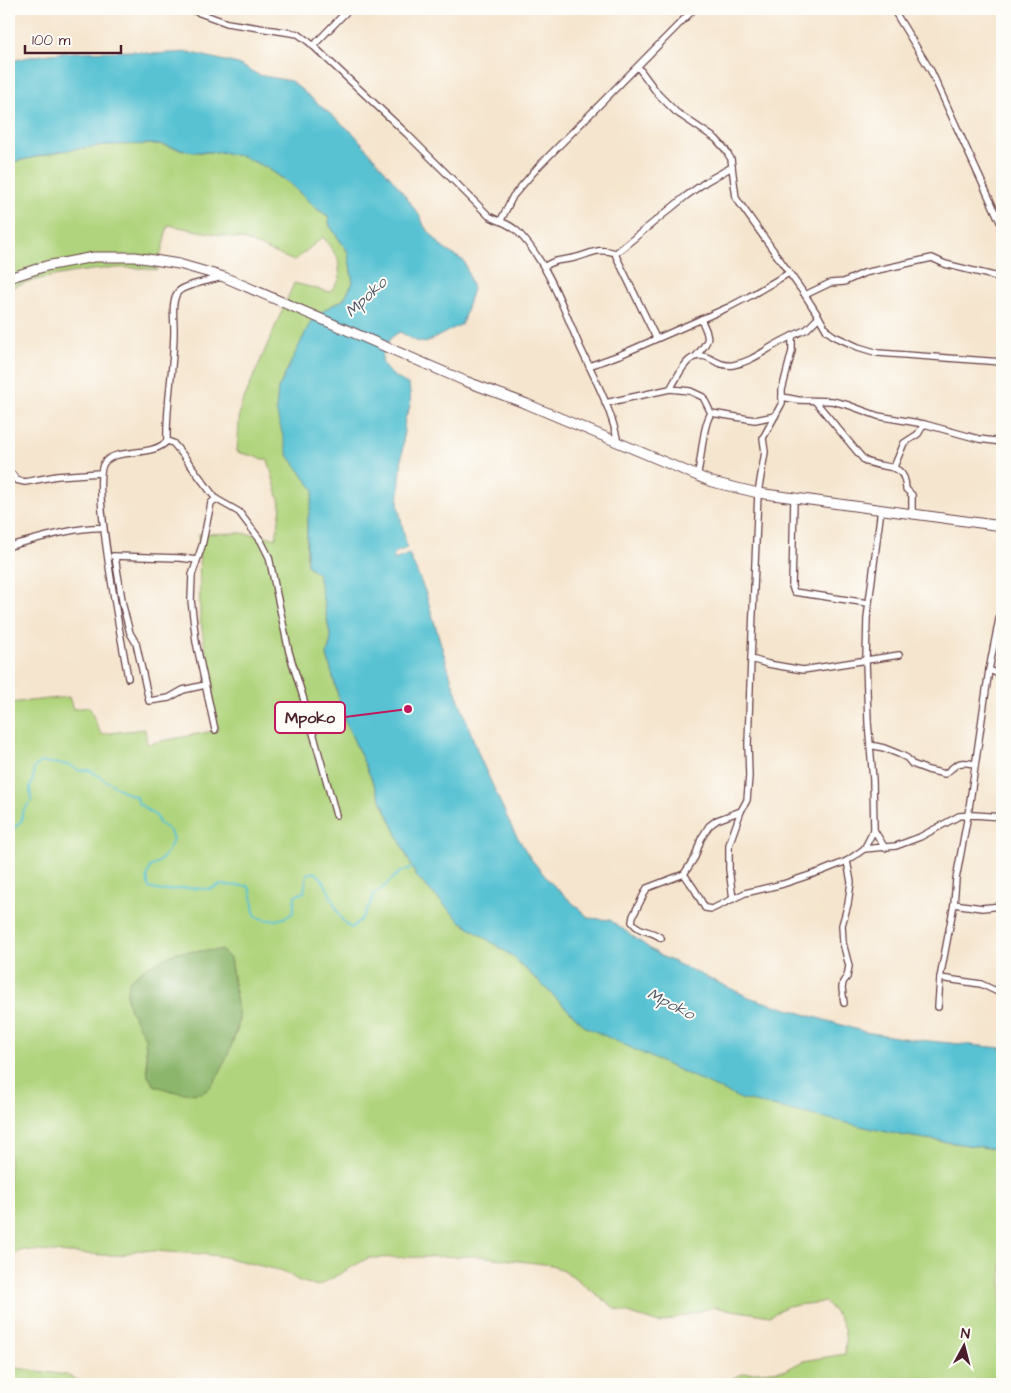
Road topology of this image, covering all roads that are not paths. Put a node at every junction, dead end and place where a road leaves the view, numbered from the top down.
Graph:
1 (189, 9) edge
2 (349, 9) edge
3 (694, 9) edge
4 (893, 9) edge
5 (313, 46) junction
6 (638, 67) junction
7 (732, 167) junction
8 (501, 220) junction
9 (1002, 226) edge
10 (616, 253) junction
11 (544, 267) junction
12 (789, 272) junction
13 (224, 277) junction
14 (9, 278) edge
15 (1002, 278) edge
16 (805, 295) junction
17 (819, 317) junction
18 (701, 319) junction
19 (792, 336) junction
20 (656, 338) junction
21 (697, 355) junction
22 (1002, 362) edge
23 (589, 366) junction
24 (670, 389) junction
25 (782, 397) junction
26 (815, 401) junction
27 (605, 403) junction
28 (711, 413) junction
29 (776, 416) junction
30 (924, 424) junction
31 (167, 441) junction
32 (1002, 442) edge
33 (618, 443) junction
34 (894, 467) junction
35 (100, 473) junction
36 (9, 474) edge
37 (697, 477) junction
38 (758, 493) junction
39 (794, 498) junction
40 (216, 500) junction
41 (881, 509) junction
42 (912, 514) junction
43 (1002, 526) edge
44 (103, 528) junction
45 (9, 546) edge
46 (108, 552) junction
47 (115, 557) junction
48 (197, 560) junction
49 (868, 603) junction
50 (1002, 604) edge
51 (899, 655) dead end
52 (751, 659) junction
53 (866, 661) junction
54 (989, 670) junction
55 (1002, 675) edge
56 (128, 678) dead end
57 (205, 686) junction
58 (215, 730) dead end
59 (870, 745) junction
60 (974, 764) junction
61 (741, 811) junction
62 (968, 815) junction
63 (336, 816) dead end
64 (1002, 818) edge
65 (874, 830) junction
66 (885, 848) junction
67 (864, 849) junction
68 (847, 860) junction
69 (684, 874) junction
70 (733, 899) junction
71 (954, 904) junction
72 (1002, 906) edge
73 (661, 938) dead end
74 (940, 978) junction
75 (1000, 993) dead end
76 (844, 1003) dead end
77 (938, 1007) dead end

1 - 5 street
2 - 5 street
3 - 6 street
4 - 9 street
5 - 8 street
6 - 7 street
6 - 8 street
7 - 10 street
7 - 12 street
8 - 11 street
10 - 11 street
10 - 20 street
11 - 23 street
12 - 16 street
12 - 18 street
13 - 14 main road
13 - 31 street
13 - 33 main road
15 - 16 street
16 - 17 street
17 - 19 street
17 - 22 street
18 - 20 street
18 - 21 street
19 - 21 street
19 - 25 street
20 - 23 street
21 - 24 street
23 - 27 street
24 - 27 street
24 - 28 street
25 - 26 street
25 - 29 street
26 - 30 street
26 - 34 street
27 - 33 street
28 - 29 street
28 - 37 street
29 - 38 street
30 - 32 street
30 - 34 street
31 - 35 street
31 - 40 street
33 - 37 main road
34 - 42 street
35 - 36 street
35 - 44 street
37 - 38 main road
38 - 39 main road
38 - 52 street
39 - 41 main road
39 - 49 street
40 - 48 street
40 - 63 street
41 - 42 main road
41 - 49 street
42 - 43 main road
44 - 45 street
44 - 46 street
46 - 47 street
46 - 56 street
47 - 48 street
47 - 57 street
48 - 57 street
49 - 53 street
50 - 54 street
51 - 53 street
52 - 53 street
52 - 61 street
53 - 59 street
54 - 55 street
54 - 60 street
57 - 58 street
59 - 60 street
59 - 65 street
60 - 62 street
61 - 69 street
61 - 70 street
62 - 64 street
62 - 66 street
62 - 71 street
65 - 66 street
65 - 67 street
66 - 67 street
67 - 68 street
68 - 70 street
68 - 76 street
69 - 70 street
69 - 73 street
71 - 72 street
71 - 74 street
74 - 75 street
74 - 77 street

